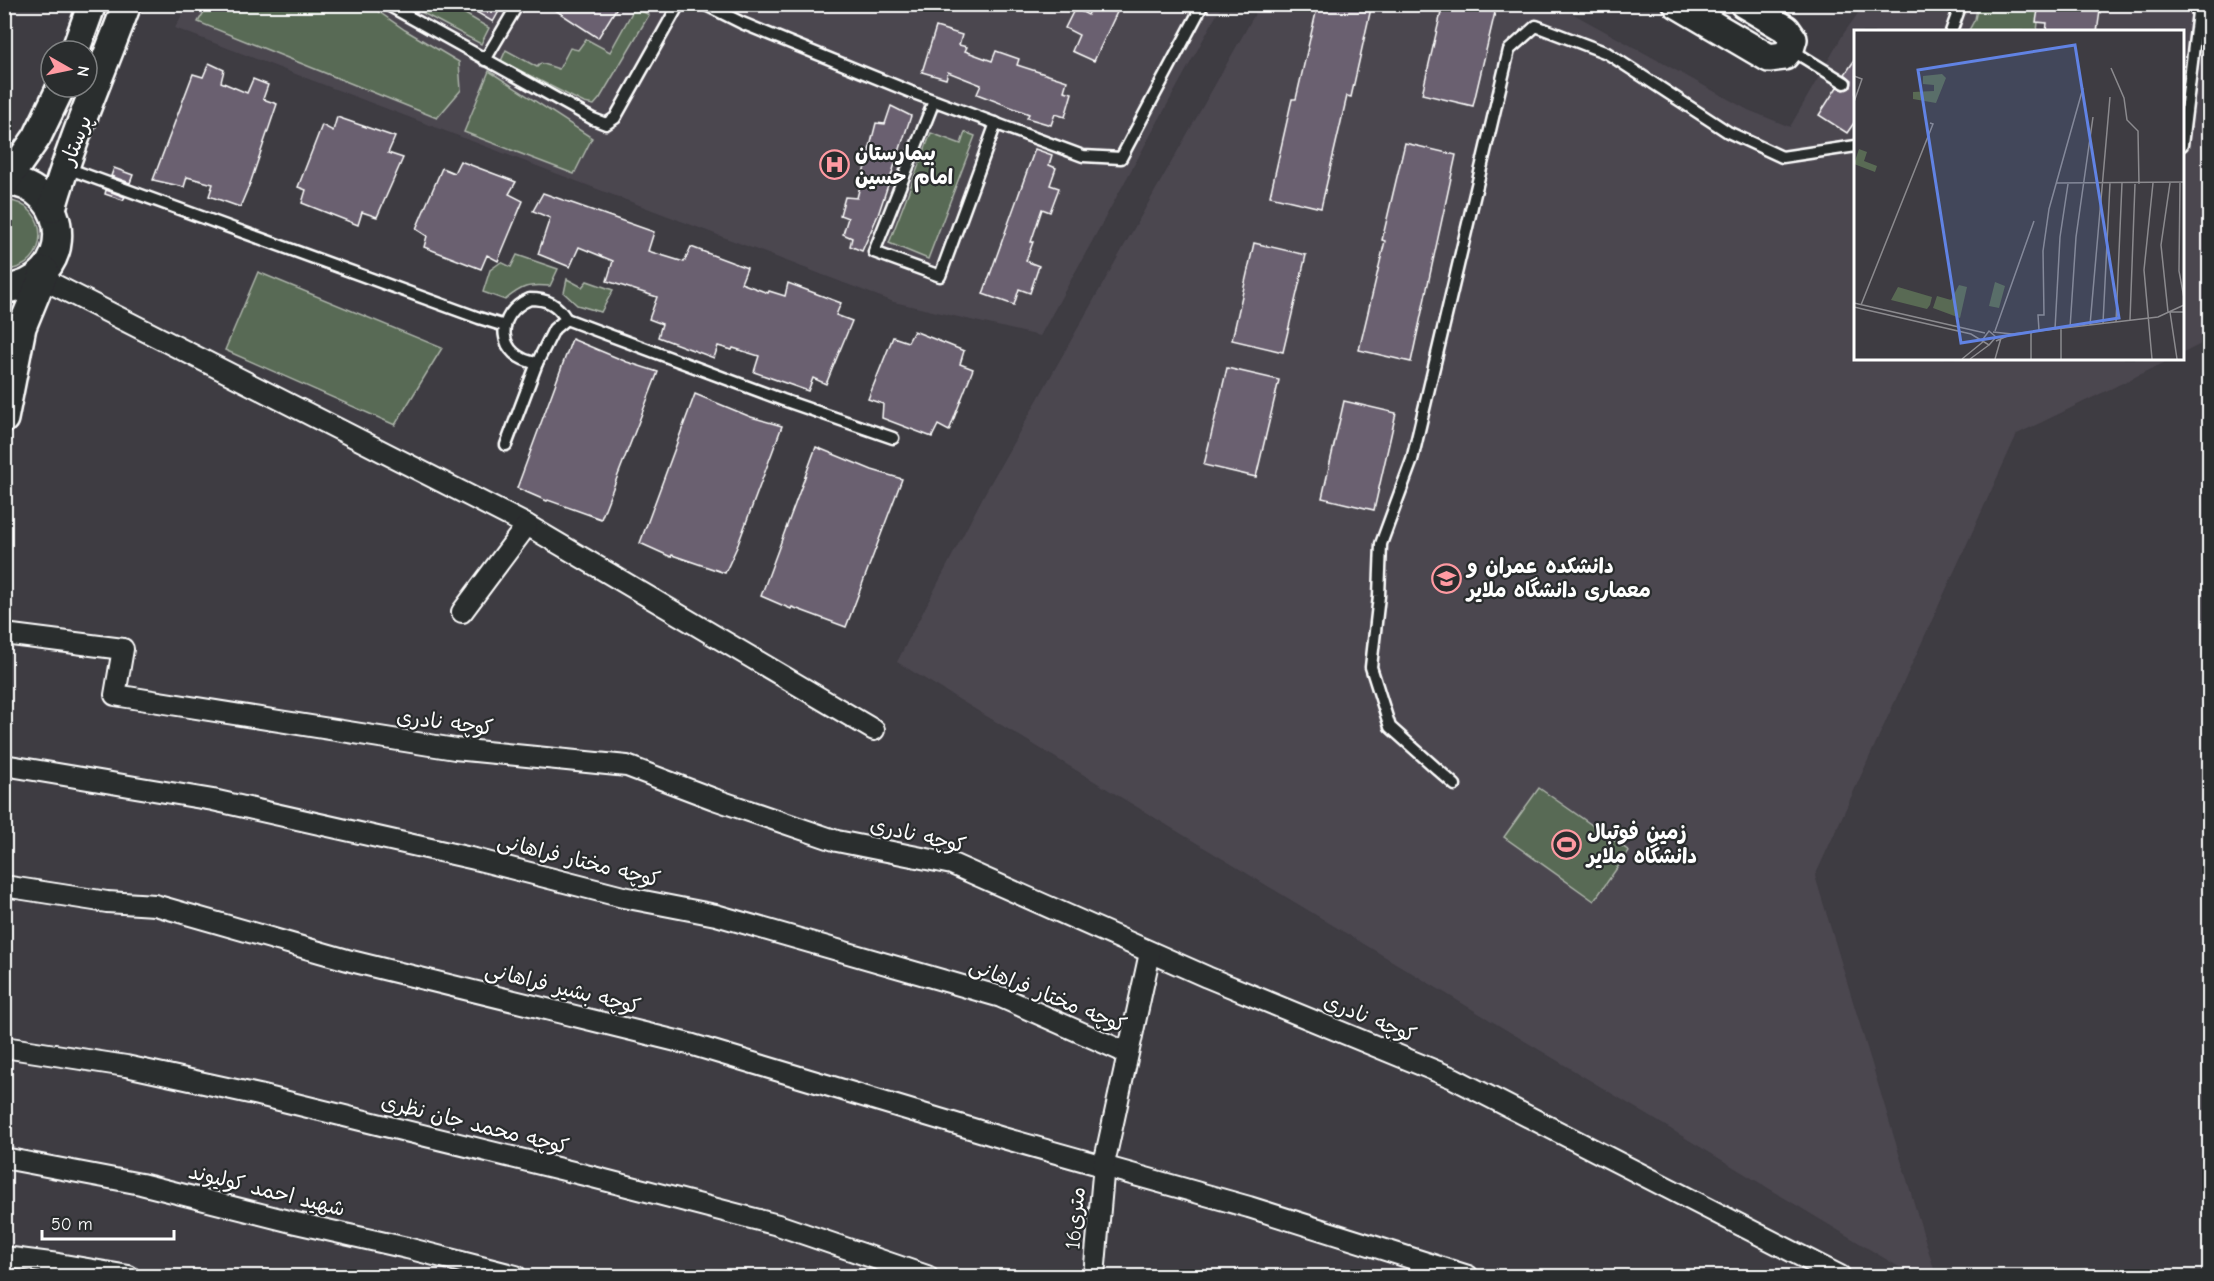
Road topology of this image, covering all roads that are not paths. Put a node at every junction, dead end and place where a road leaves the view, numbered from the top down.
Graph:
1 (92, 4) edge
2 (127, 4) edge
3 (386, 4) edge
4 (518, 4) edge
5 (704, 4) edge
6 (1203, 4) edge
7 (1677, 4) edge
8 (1744, 4) edge
9 (1961, 4) edge
10 (2199, 4) edge
11 (677, 5) edge
12 (1952, 30) edge
13 (79, 39) edge
14 (1790, 49) junction
15 (485, 60) junction
16 (1845, 83) dead end
17 (55, 99) edge
18 (934, 101) junction
19 (996, 123) junction
20 (2184, 129) edge
21 (1854, 146) edge
22 (64, 167) junction
23 (5, 181) edge
24 (52, 208) junction
25 (47, 276) junction
26 (4, 289) edge
27 (566, 319) junction
28 (505, 326) junction
29 (537, 363) junction
30 (4, 419) edge
31 (893, 438) dead end
32 (506, 445) dead end
33 (527, 525) junction
34 (462, 612) dead end
35 (4, 634) edge
36 (873, 730) dead end
37 (4, 765) edge
38 (1455, 785) dead end
39 (4, 886) edge
40 (1150, 953) junction
41 (4, 1047) edge
42 (1127, 1053) junction
43 (4, 1158) edge
44 (1104, 1164) junction
45 (4, 1257) edge
46 (129, 1276) edge
47 (516, 1276) edge
48 (927, 1276) edge
49 (1094, 1276) edge
50 (1468, 1276) edge
51 (1840, 1276) edge

1 - 13 main road
2 - 22 main road, پرستار
3 - 15 lane
4 - 15 lane
5 - 18 lane
6 - 19 lane
7 - 14 main road
8 - 14 main road
9 - 12 lane
10 - 20 lane
11 - 15 lane
14 - 16 lane
17 - 23 main road, پرستار
18 - 19 lane
18 - 19 lane
21 - 38 lane
22 - 24 main road, پرستار
22 - 28 lane
23 - 24 main road
24 - 25 main road
25 - 26 main road
25 - 30 main road
25 - 33 street
27 - 28 lane
27 - 29 lane
27 - 31 lane
28 - 29 lane
29 - 32 lane
33 - 34 street
33 - 36 street
35 - 40 street, کوچه نادری
37 - 42 street, کوچه مختار فراهانی
39 - 44 street, کوچه بشیر فراهانی
40 - 42 street, 16متری
40 - 51 street, کوچه نادری
41 - 48 street, کوچه محمد جان نظری
42 - 44 street, 16متری
43 - 47 street, شهید احمد کولیوند
44 - 49 street, 16متری
44 - 50 street, کوچه بشیر فراهانی
45 - 46 street

